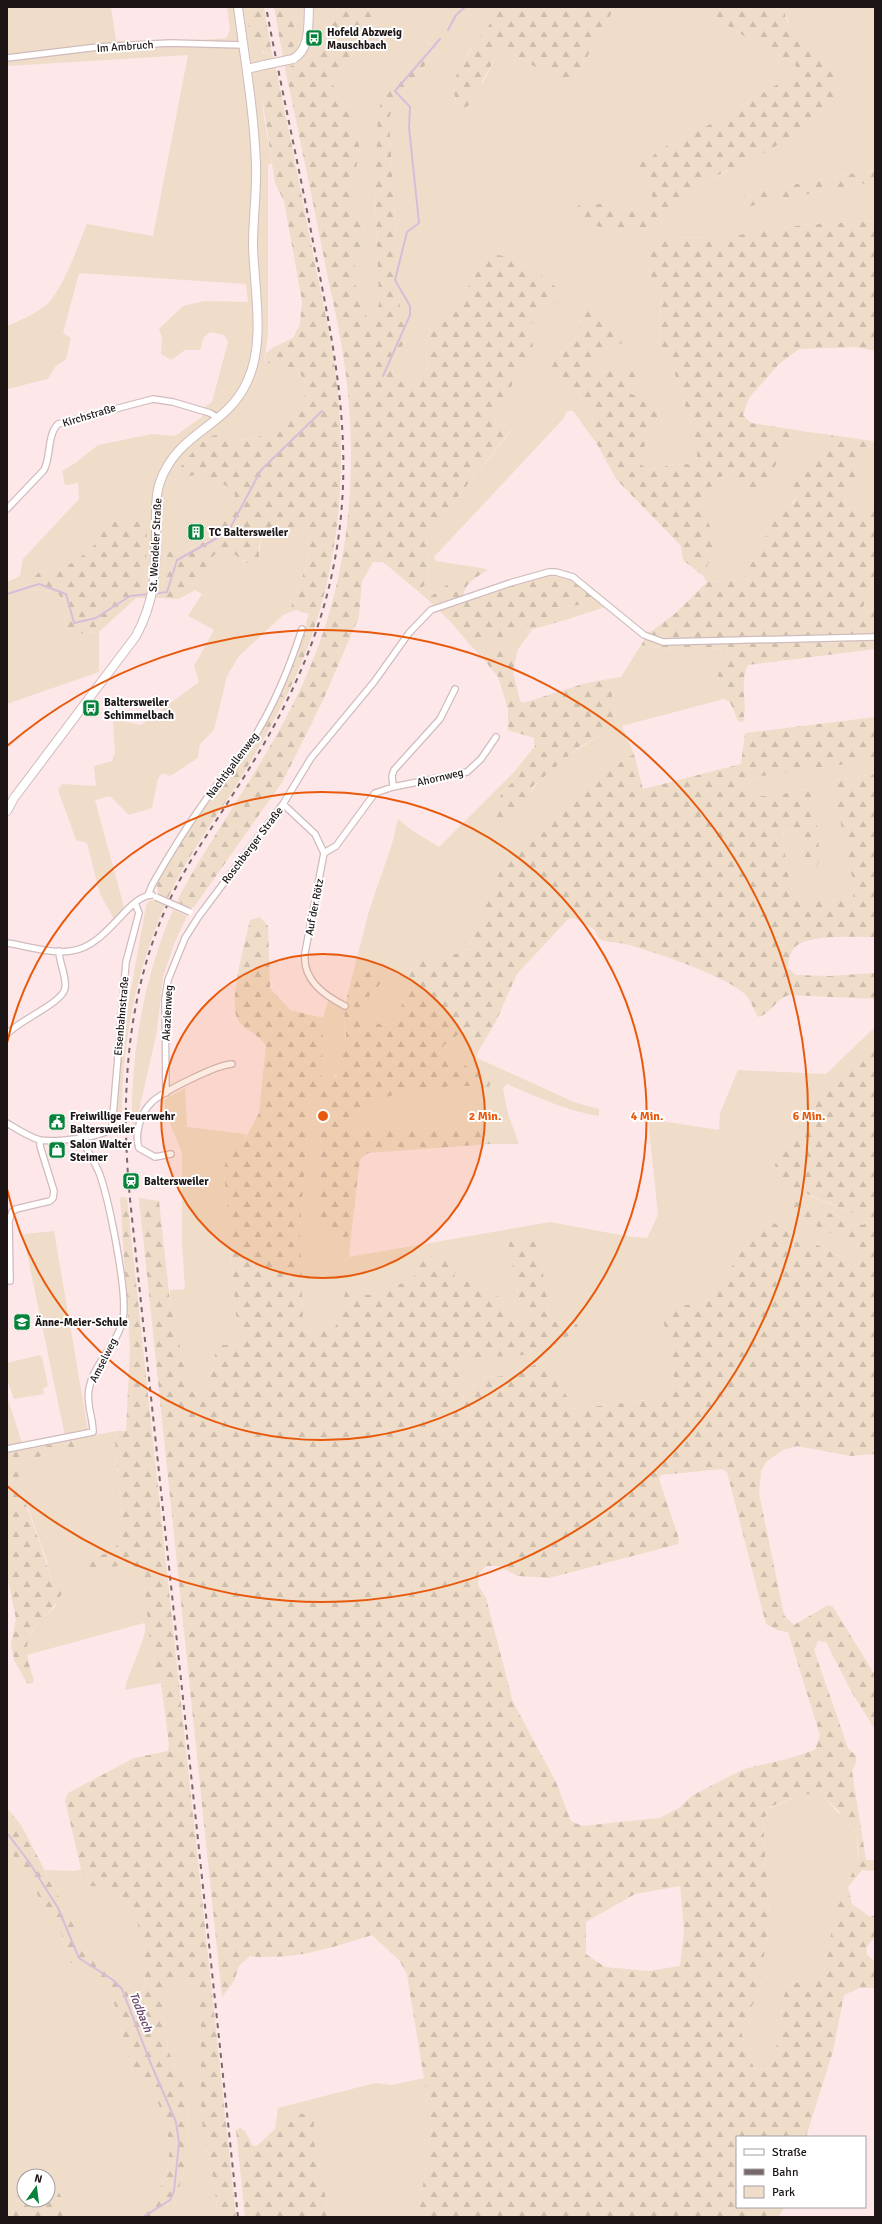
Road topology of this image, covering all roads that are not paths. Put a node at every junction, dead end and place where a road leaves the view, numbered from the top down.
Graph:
1 (238, 7) edge
2 (309, 7) edge
3 (243, 45) junction
4 (7, 58) edge
5 (247, 69) junction
6 (218, 418) junction
7 (7, 509) edge
8 (302, 628) dead end
9 (875, 637) edge
10 (455, 689) dead end
11 (496, 737) dead end
12 (393, 787) junction
13 (283, 804) junction
14 (7, 810) edge
15 (324, 853) junction
16 (148, 895) junction
17 (135, 903) junction
18 (199, 916) junction
19 (7, 943) edge
20 (59, 951) junction
21 (345, 1006) dead end
22 (7, 1034) edge
23 (232, 1064) dead end
24 (166, 1093) junction
25 (7, 1123) edge
26 (80, 1137) junction
27 (40, 1140) junction
28 (171, 1154) dead end
29 (10, 1281) dead end
30 (7, 1449) edge

1 - 3 main road, St. Wendeler Straße
2 - 5 main road, bridge
3 - 4 street, Im Ambruch
3 - 5 main road, St. Wendeler Straße
5 - 6 main road, St. Wendeler Straße
6 - 7 street, Kirchstraße
6 - 14 main road, St. Wendeler Straße
8 - 16 street, Nachtigallenweg
9 - 13 street, Roschberger Straße
10 - 12 street
11 - 12 street, Ahornweg
12 - 15 street, Ahornweg
13 - 15 street
13 - 18 street, Roschberger Straße
15 - 21 street, Auf der Rötz
16 - 17 street
16 - 18 street, bridge
17 - 20 street
17 - 26 street, Eisenbahnstraße
18 - 24 street, Akazienweg
19 - 20 street
20 - 22 street
23 - 24 street
24 - 28 street
25 - 27 street
26 - 27 street
26 - 30 street, Amselweg
27 - 29 street

